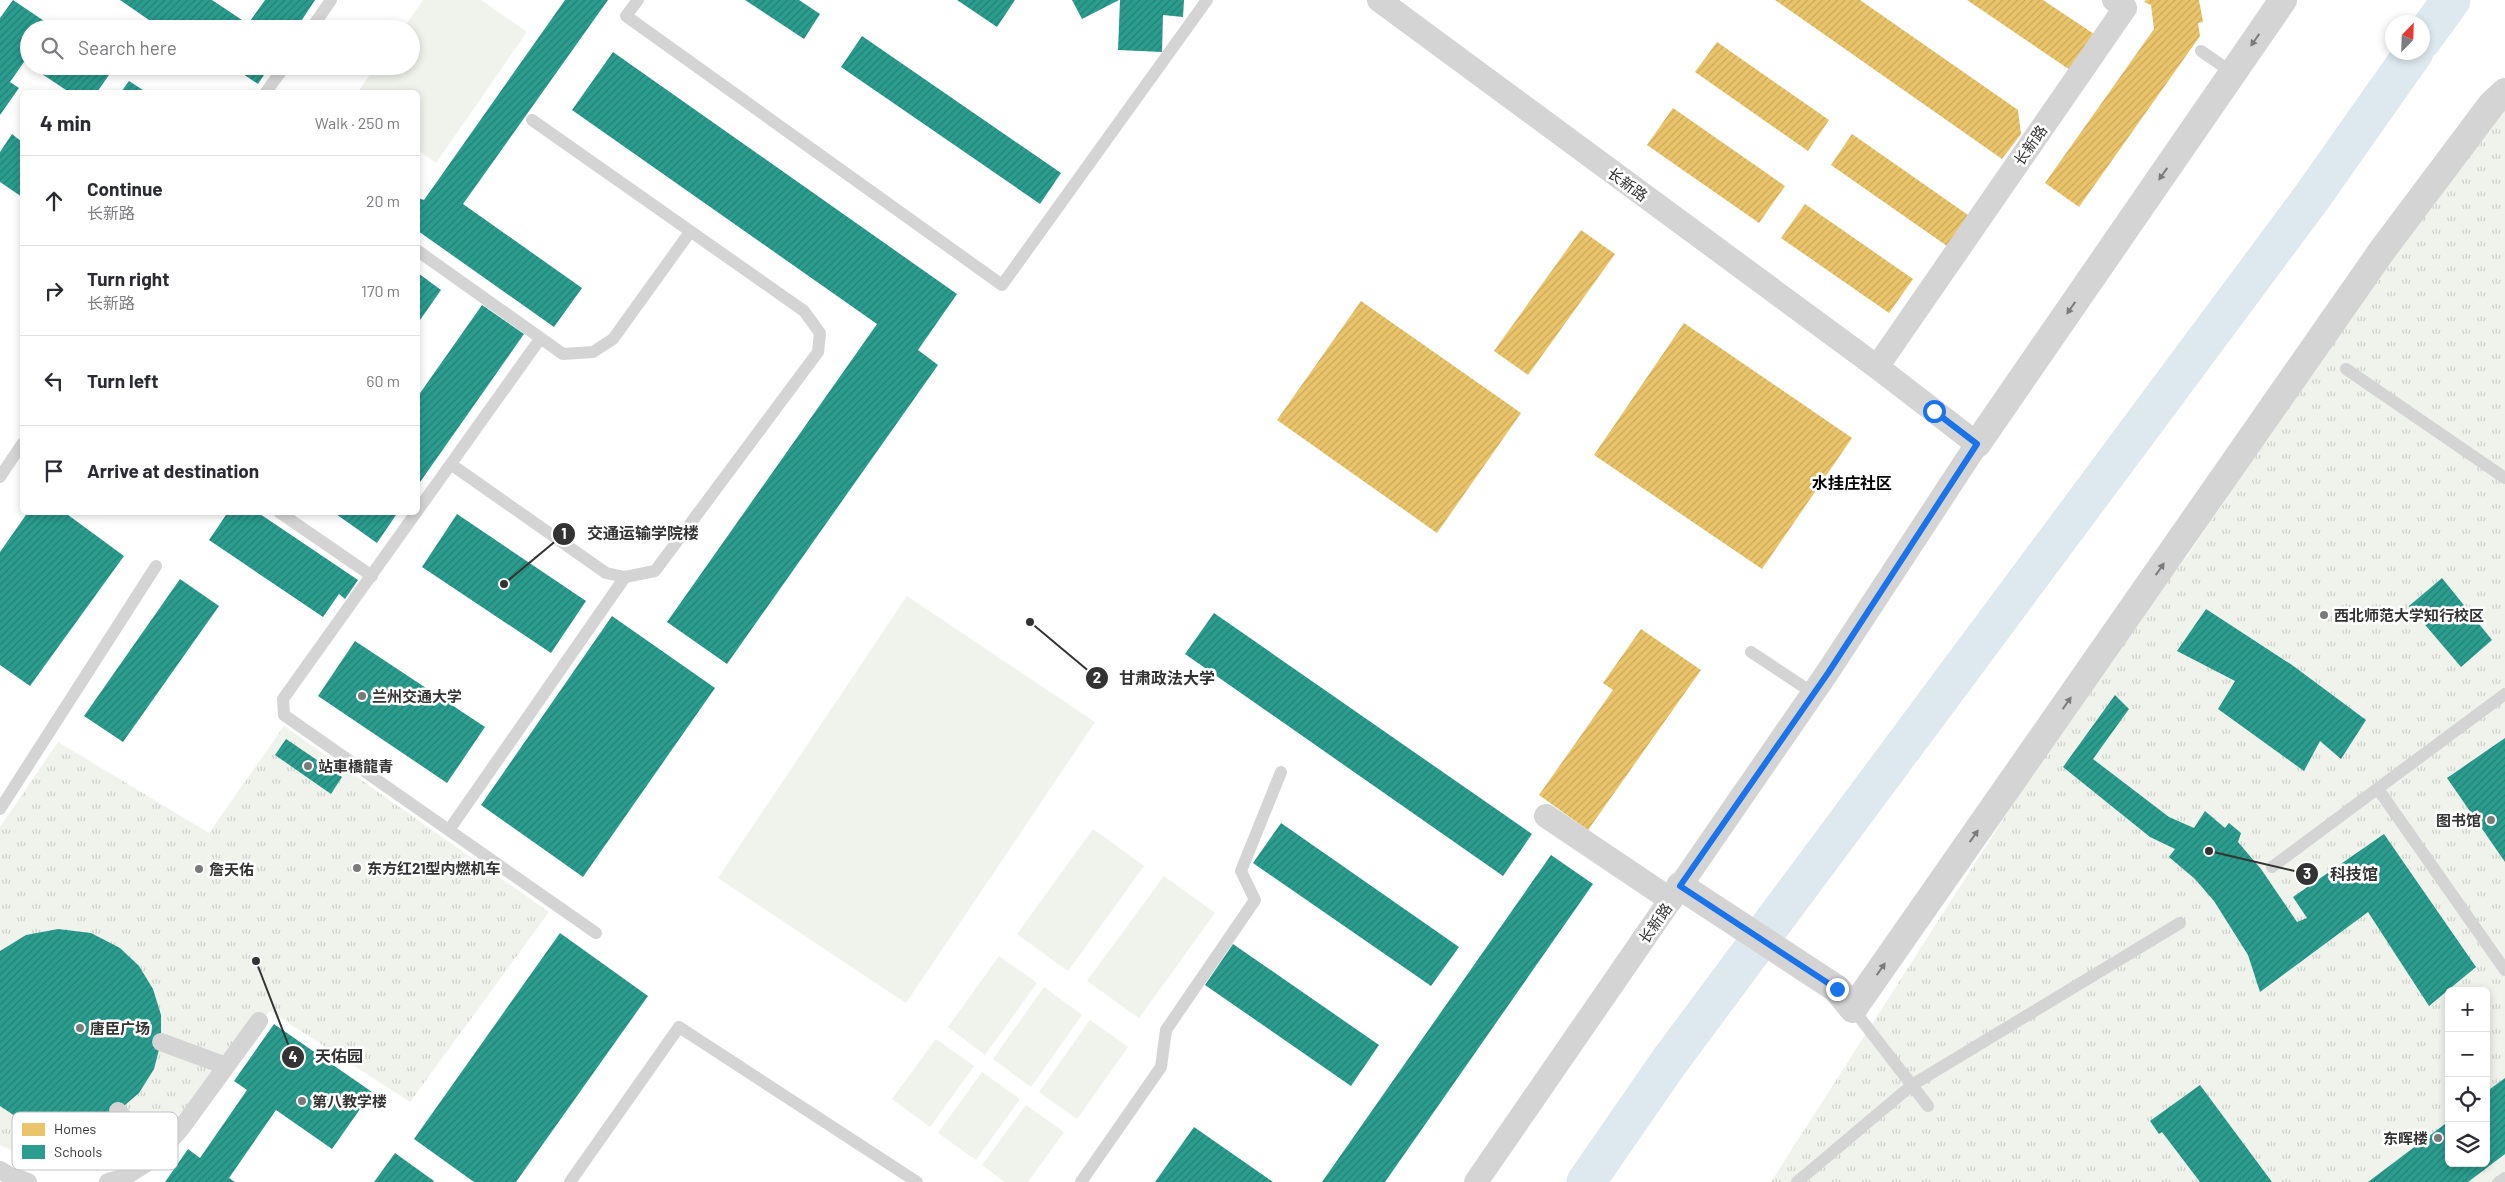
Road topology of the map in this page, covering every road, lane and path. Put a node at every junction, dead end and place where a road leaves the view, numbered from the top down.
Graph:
1 (331, 0) edge
2 (638, 0) edge
3 (1208, 0) edge
4 (1379, 0) edge
5 (2114, 0) edge
6 (2283, 0) edge
7 (317, 20) edge
8 (2201, 51) dead end
9 (2233, 73) junction
10 (278, 75) edge
11 (267, 90) edge
12 (2505, 92) edge
13 (532, 120) dead end
14 (690, 232) junction
15 (420, 251) edge
16 (540, 339) junction
17 (1877, 367) junction
18 (2346, 369) dead end
19 (1977, 444) junction
20 (20, 446) edge
21 (5, 458) edge
22 (452, 465) junction
23 (0, 477) edge
24 (2505, 478) edge
25 (420, 509) edge
26 (283, 515) edge
27 (416, 515) edge
28 (156, 566) dead end
29 (372, 576) junction
30 (625, 578) junction
31 (1751, 652) dead end
32 (1814, 693) junction
33 (2505, 694) edge
34 (1280, 772) dead end
35 (2378, 789) junction
36 (0, 809) edge
37 (1546, 816) dead end
38 (449, 830) junction
39 (2272, 867) dead end
40 (1675, 893) junction
41 (2180, 923) dead end
42 (596, 934) dead end
43 (2505, 970) edge
44 (1853, 1009) junction
45 (259, 1020) dead end
46 (161, 1042) dead end
47 (226, 1066) junction
48 (1912, 1085) junction
49 (1928, 1106) dead end
50 (178, 1132) edge
51 (0, 1170) edge
52 (136, 1170) edge
53 (2505, 1178) edge
54 (28, 1182) edge
55 (108, 1182) edge
56 (570, 1182) edge
57 (917, 1182) edge
58 (1081, 1182) edge
59 (1476, 1182) edge
60 (1797, 1182) edge
61 (2499, 1182) edge

1 - 7 lane
2 - 3 lane
4 - 17 street, 长新路
5 - 17 street, 长新路
6 -> 9 street
8 - 9 lane
9 -> 19 street
10 - 11 lane
44 -> 12 street
13 - 14 lane
14 - 16 lane
14 - 30 lane
15 - 16 lane
16 - 22 lane
17 - 19 street, 长新路
18 - 24 lane
19 - 32 street, 长新路
20 - 21 lane
21 - 23 lane
22 - 25 lane
22 - 30 lane
26 - 29 lane
27 - 29 lane
28 - 36 lane
29 - 38 lane
30 - 38 lane
31 - 32 lane
32 - 40 street, 长新路
33 - 35 lane
34 - 58 lane
35 - 39 lane
35 - 43 lane
37 - 40 street
38 - 42 lane
40 - 44 street
40 - 59 street, 长新路
41 - 48 lane
44 - 48 lane
45 - 47 street
46 - 47 street
47 - 50 street
48 - 49 lane
48 - 60 lane
51 - 54 street
52 - 55 street
53 - 61 lane
56 - 57 lane

